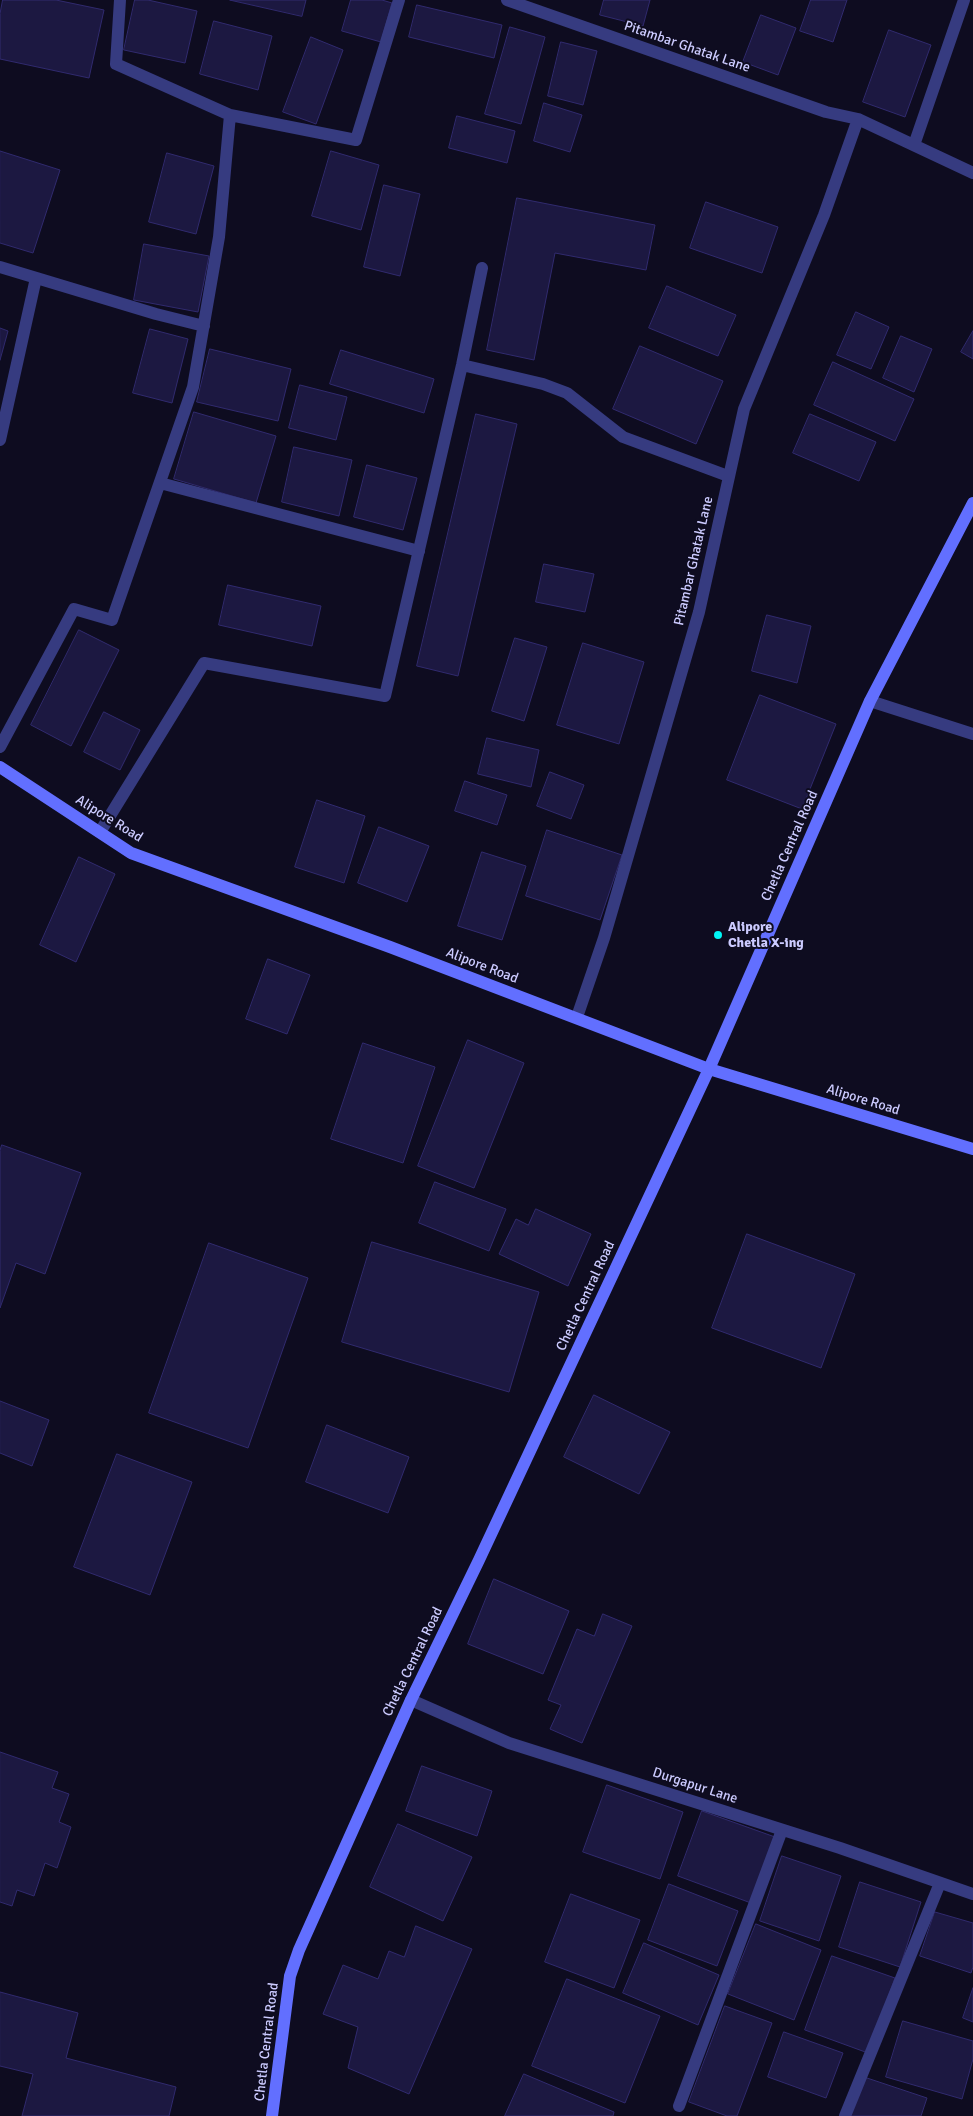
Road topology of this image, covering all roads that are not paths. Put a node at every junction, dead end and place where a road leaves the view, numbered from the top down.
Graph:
1 (120, 0) edge
2 (399, 0) edge
3 (507, 0) edge
4 (964, 0) edge
5 (230, 116) junction
6 (858, 119) junction
7 (914, 145) junction
8 (973, 173) edge
9 (0, 267) edge
10 (482, 268) dead end
11 (36, 278) junction
12 (204, 326) junction
13 (462, 366) junction
14 (0, 440) edge
15 (728, 476) junction
16 (160, 483) junction
17 (973, 503) edge
18 (419, 551) junction
19 (870, 701) junction
20 (973, 734) edge
21 (0, 746) edge
22 (0, 767) edge
23 (100, 832) junction
24 (577, 1017) junction
25 (709, 1069) junction
26 (973, 1149) edge
27 (411, 1700) junction
28 (782, 1830) junction
29 (940, 1883) junction
30 (973, 1894) edge
31 (679, 2106) dead end
32 (272, 2116) edge
33 (845, 2116) edge

1 - 5 street
2 - 5 street
3 - 6 street, Pitambar Ghatak Lane
4 - 7 street
5 - 12 street
6 - 7 street, Pitambar Ghatak Lane
6 - 15 street, Pitambar Ghatak Lane
7 - 8 street, Pitambar Ghatak Lane
9 - 11 street
10 - 13 street
11 - 12 street
11 - 14 street
12 - 16 street
13 - 15 street
13 - 18 street
15 - 24 street, Pitambar Ghatak Lane
16 - 18 street
16 - 21 street
17 - 19 main road, Chetla Central Road
18 - 23 street
19 - 20 street
19 - 25 main road, Chetla Central Road
22 - 23 main road, Alipore Road
23 - 24 main road, Alipore Road
24 - 25 main road, Alipore Road
25 - 26 main road, Alipore Road
25 - 27 main road, Chetla Central Road
27 - 28 street, Durgapur Lane
27 - 32 main road, Chetla Central Road
28 - 29 street, Durgapur Lane
28 - 31 street
29 - 30 street, Durgapur Lane
29 - 33 street

